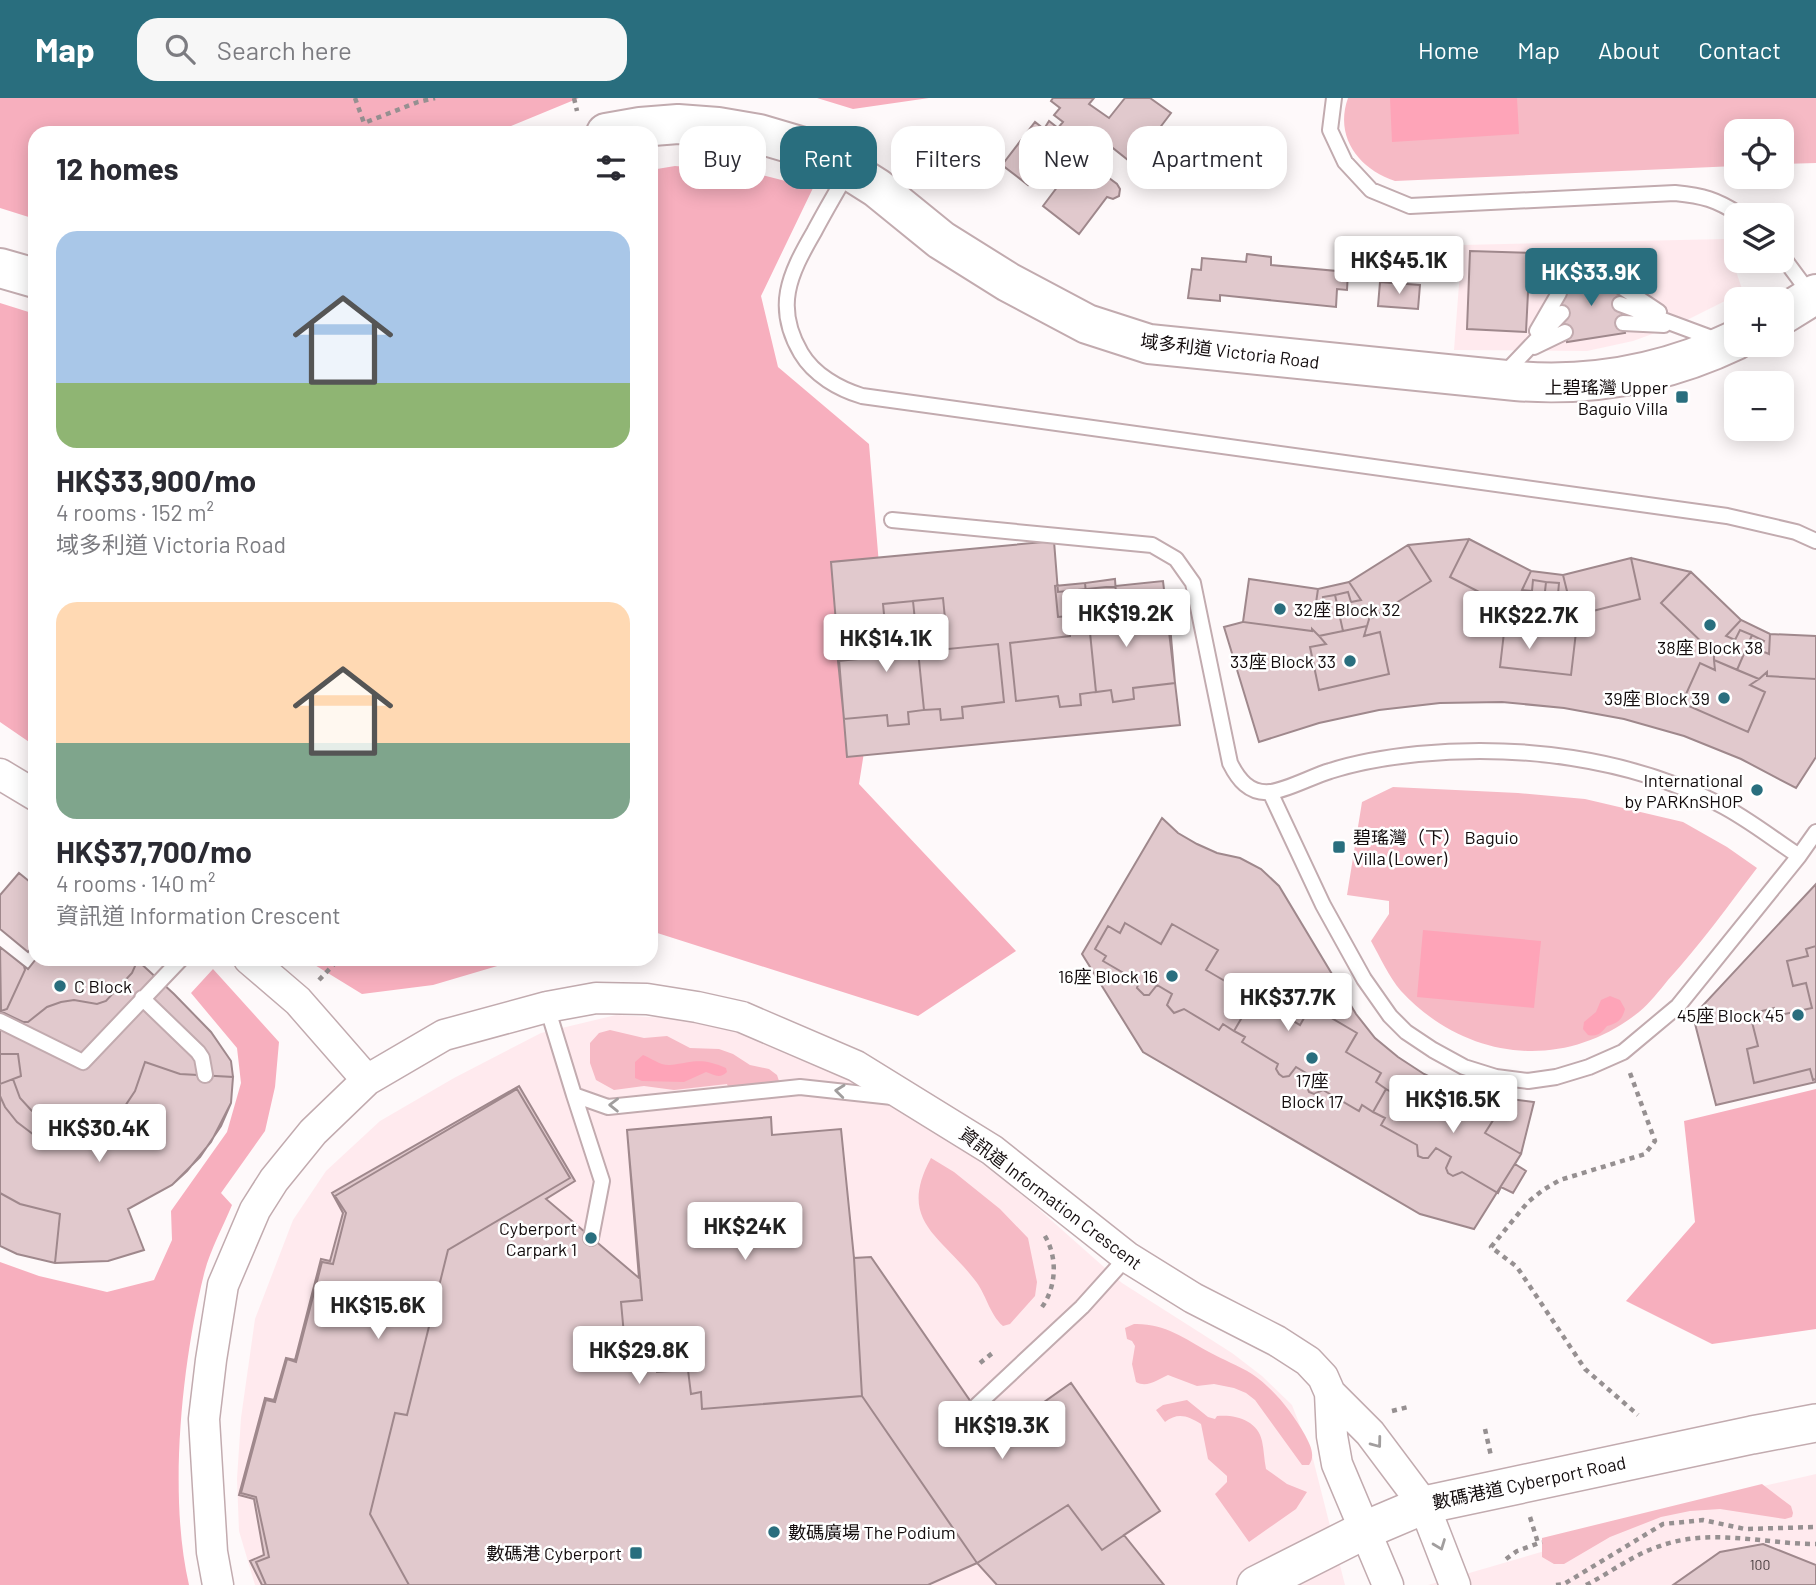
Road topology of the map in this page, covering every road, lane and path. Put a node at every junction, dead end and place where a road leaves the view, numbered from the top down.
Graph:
1 (355, 98) edge
2 (435, 98) edge
3 (1334, 98) edge
4 (653, 126) edge
5 (780, 139) edge
6 (839, 189) edge
7 (877, 189) edge
8 (1724, 205) edge
9 (0, 268) edge
10 (1790, 273) edge
11 (28, 276) edge
12 (1617, 284) dead end
13 (1559, 293) dead end
14 (1803, 302) edge
15 (1620, 304) dead end
16 (1562, 313) dead end
17 (1623, 323) dead end
18 (1677, 325) junction
19 (1565, 332) dead end
20 (1724, 340) edge
21 (1724, 345) edge
22 (1526, 351) junction
23 (1500, 379) junction
24 (892, 520) dead end
25 (1816, 541) edge
26 (0, 774) edge
27 (28, 791) edge
28 (1270, 792) junction
29 (1816, 832) edge
30 (1800, 856) junction
31 (174, 966) edge
32 (258, 966) edge
33 (332, 966) edge
34 (311, 988) dead end
35 (142, 998) junction
36 (547, 1007) junction
37 (0, 1021) edge
38 (1623, 1052) junction
39 (205, 1075) dead end
40 (367, 1080) junction
41 (574, 1095) junction
42 (908, 1098) junction
43 (1037, 1227) dead end
44 (591, 1238) dead end
45 (1127, 1257) junction
46 (1036, 1317) dead end
47 (998, 1348) dead end
48 (980, 1363) dead end
49 (1330, 1393) junction
50 (975, 1407) dead end
51 (1638, 1415) dead end
52 (1816, 1423) edge
53 (1424, 1505) junction
54 (1816, 1527) edge
55 (1365, 1530) junction
56 (1542, 1542) dead end
57 (1816, 1544) edge
58 (1506, 1559) dead end
59 (218, 1585) edge
60 (1256, 1585) edge
61 (1388, 1585) edge
62 (1455, 1585) edge
63 (1556, 1585) edge
64 (1586, 1585) edge

1 - 2 path
3 - 8 lane
4 - 5 main road, 域多利道 Victoria Road
6 - 25 lane
7 - 23 main road, 域多利道 Victoria Road
9 - 11 main road
10 - 14 lane
12 - 18 lane
13 - 22 lane
15 - 18 lane
16 - 22 lane
17 - 18 lane
18 - 20 lane
19 - 22 lane
21 - 23 main road, 域多利道 Victoria Road
22 - 23 lane
24 - 28 lane
26 - 27 street
28 - 30 lane
28 - 38 lane
29 - 30 lane
30 - 38 lane
31 - 35 lane
32 - 40 street
33 - 34 path
35 - 37 lane
35 - 39 lane
36 - 40 street, 資訊道 Information Crescent
36 - 41 lane
36 - 42 street, 資訊道 Information Crescent
38 - 51 path
40 - 59 street, 資訊道 Information Crescent
42 -> 41 lane
41 - 44 lane
42 - 45 street, 資訊道 Information Crescent
43 - 46 path
45 - 49 street, 資訊道 Information Crescent
45 - 50 lane
47 - 48 path
49 -> 53 street, 資訊道 Information Crescent
49 - 55 street
52 - 53 street, 數碼港道 Cyberport Road
53 - 55 street, 數碼港道 Cyberport Road
53 -> 62 street, 資訊道 Information Crescent
54 - 63 path
55 - 60 street, 數碼港道 Cyberport Road
55 - 61 street
56 - 58 path
57 - 64 path

